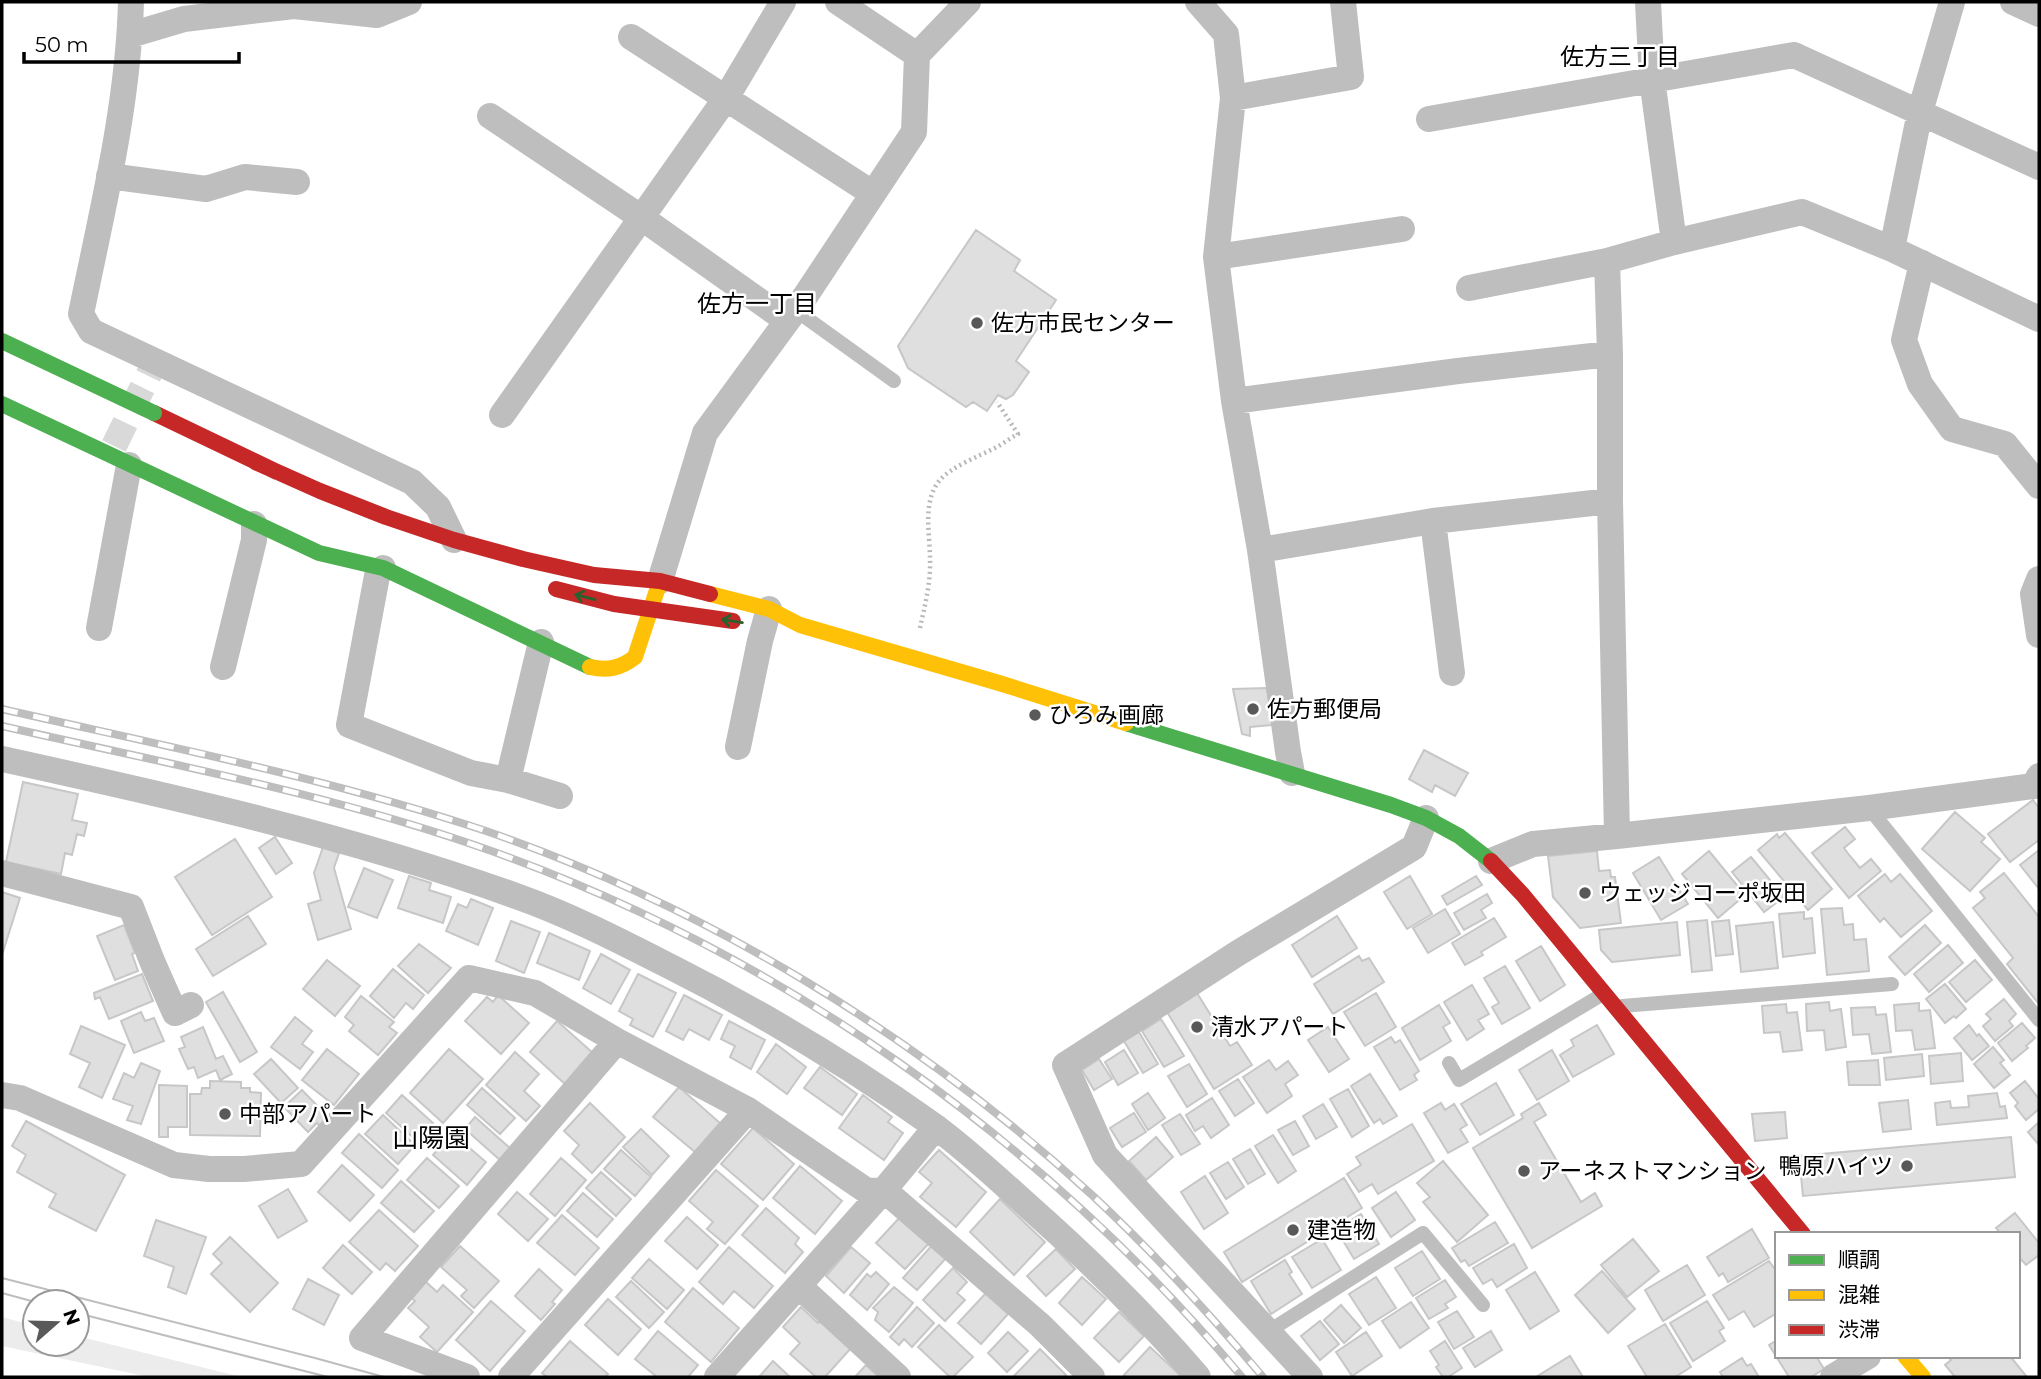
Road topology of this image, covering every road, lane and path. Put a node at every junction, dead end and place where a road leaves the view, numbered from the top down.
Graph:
1 (131, 2) edge
2 (409, 2) edge
3 (783, 2) edge
4 (838, 2) edge
5 (968, 2) edge
6 (1198, 2) edge
7 (1343, 2) edge
8 (1648, 2) edge
9 (1952, 2) edge
10 (2013, 2) edge
11 (2039, 14) edge
12 (131, 35) junction
13 (631, 37) dead end
14 (917, 55) junction
15 (1652, 79) junction
16 (726, 98) junction
17 (1233, 98) junction
18 (1920, 112) junction
19 (490, 116) dead end
20 (1429, 119) dead end
21 (2039, 167) edge
22 (110, 176) junction
23 (297, 182) dead end
24 (872, 193) junction
25 (642, 218) junction
26 (1402, 229) dead end
27 (1674, 242) junction
28 (1892, 249) junction
29 (1216, 257) junction
30 (1607, 261) junction
31 (1922, 262) junction
32 (1469, 288) dead end
33 (790, 314) junction
34 (2039, 319) edge
35 (2, 341) edge
36 (1610, 354) junction
37 (894, 381) dead end
38 (1234, 401) junction
39 (998, 402) dead end
40 (2, 404) edge
41 (502, 415) dead end
42 (118, 456) junction
43 (255, 462) junction
44 (2039, 486) edge
45 (1610, 501) junction
46 (1433, 521) junction
47 (254, 524) junction
48 (454, 540) junction
49 (1259, 550) junction
50 (383, 568) junction
51 (499, 569) dead end
52 (2039, 579) edge
53 (660, 580) junction
54 (536, 582) dead end
55 (652, 608) junction
56 (767, 617) junction
57 (99, 628) dead end
58 (2039, 635) edge
59 (918, 639) dead end
60 (541, 642) junction
61 (223, 667) dead end
62 (1452, 673) dead end
63 (738, 747) dead end
64 (2, 759) edge
65 (1292, 773) junction
66 (508, 780) junction
67 (2038, 784) edge
68 (559, 796) dead end
69 (1869, 808) junction
70 (1426, 818) junction
71 (1617, 836) junction
72 (1491, 861) junction
73 (2, 873) edge
74 (1892, 984) dead end
75 (1604, 993) junction
76 (191, 1005) dead end
77 (1615, 1007) junction
78 (2039, 1020) edge
79 (617, 1041) junction
80 (1449, 1063) dead end
81 (2, 1095) edge
82 (748, 1110) junction
83 (936, 1127) junction
84 (884, 1190) junction
85 (1801, 1232) edge
86 (799, 1286) junction
87 (1483, 1305) dead end
88 (1269, 1331) junction
89 (1865, 1358) edge
90 (1907, 1358) edge
91 (467, 1377) edge
92 (511, 1377) edge
93 (717, 1377) edge
94 (898, 1377) edge
95 (1092, 1377) edge
96 (1198, 1377) edge
97 (1310, 1377) edge
98 (1833, 1377) edge
99 (1923, 1377) edge

1 - 12 street
2 - 12 street
3 - 16 street
4 - 14 street
5 - 14 street
6 - 17 street
7 - 17 street
8 - 15 street
9 - 18 street
10 - 11 street
12 - 22 street
13 - 16 street
14 - 24 street
15 - 18 street
15 - 20 street
15 - 27 street
16 - 24 street
16 - 25 street
17 - 29 street
18 - 21 street
18 - 28 street
19 - 25 street
22 - 23 street
22 - 48 street
24 - 33 street
25 - 33 street
25 - 41 street
26 - 29 street
27 - 28 street
27 - 30 street
28 - 31 street
29 - 38 street
30 - 32 street
30 - 36 street
31 - 34 street
31 - 44 street
33 - 37 lane
33 - 53 street
35 - 43 street, bridge
36 - 38 street
36 - 45 street
38 - 49 street
39 - 59 path
40 - 42 street
42 - 47 street
42 - 57 street
43 - 48 street
43 - 51 street
45 - 46 street
45 - 71 street
46 - 49 street
46 - 62 street
47 - 50 street
47 - 61 street
48 - 53 street
49 - 65 street
50 - 60 street
50 - 66 street
52 - 58 street
53 - 55 street
53 - 56 street
55 -> 54 street
56 -> 55 street
55 - 60 street
56 - 63 street
56 - 65 street
60 - 66 street
64 - 83 street
65 - 70 street
66 - 68 street
67 - 69 street
69 - 71 street
69 - 78 lane
70 - 72 street
70 - 88 street
71 - 72 street
72 - 75 street
73 - 76 street
74 - 77 lane
75 - 77 street
75 - 80 lane
77 - 85 street
79 - 81 street
79 - 82 street
79 - 91 street
82 - 84 street
82 - 92 street
83 - 84 street
83 - 96 street
84 - 86 street
84 - 95 street
86 - 93 street
86 - 94 street
87 - 88 lane
88 - 97 street
89 - 98 street
90 - 99 street

